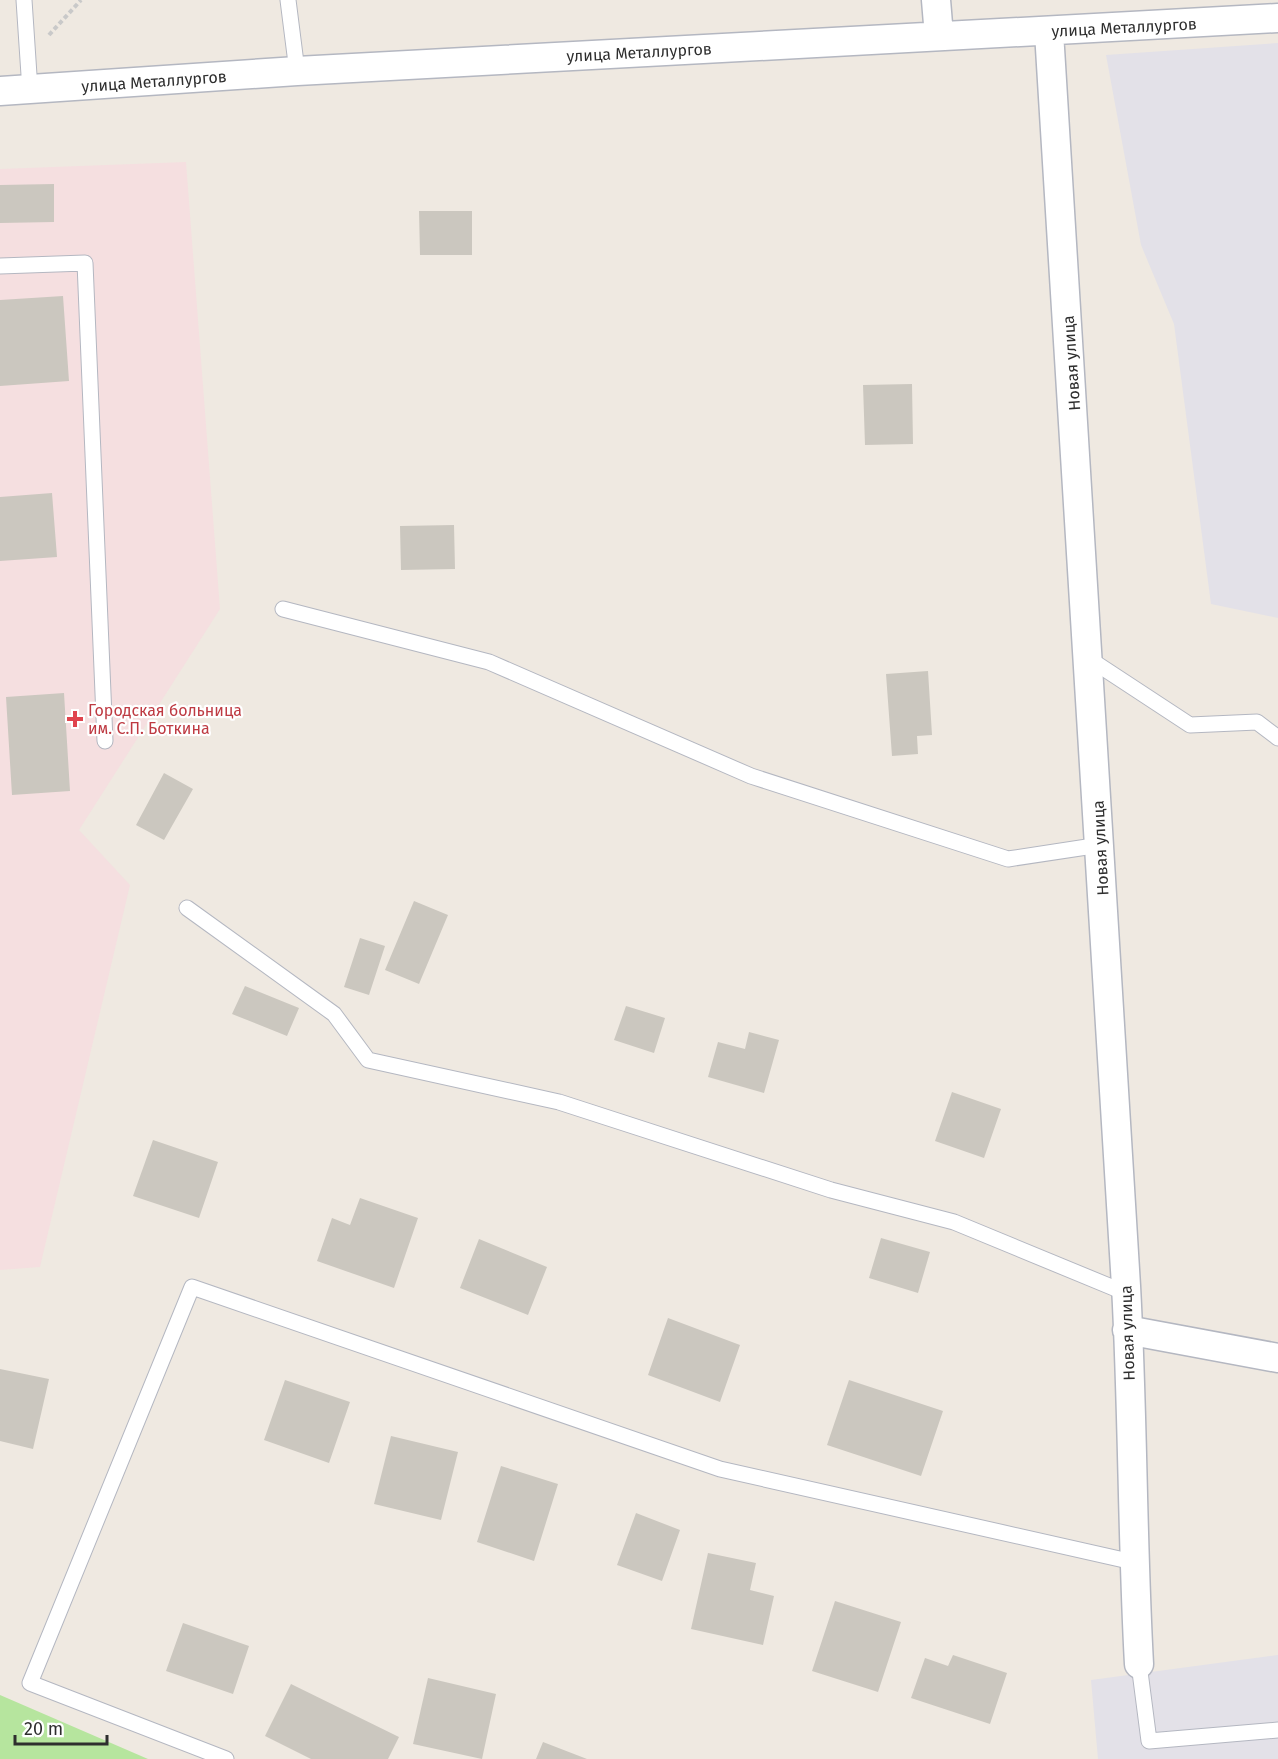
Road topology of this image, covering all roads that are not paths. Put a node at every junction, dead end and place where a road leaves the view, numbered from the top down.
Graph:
1 (24, 0) edge
2 (288, 0) edge
3 (936, 0) edge
4 (1278, 18) edge
5 (1049, 32) junction
6 (939, 36) junction
7 (297, 71) junction
8 (30, 90) junction
9 (0, 91) edge
10 (0, 266) edge
11 (283, 609) dead end
12 (1091, 660) junction
13 (1278, 720) edge
14 (1257, 722) junction
15 (1278, 738) edge
16 (105, 741) dead end
17 (1100, 845) junction
18 (188, 908) dead end
19 (1126, 1293) junction
20 (1127, 1330) junction
21 (1278, 1358) edge
22 (1133, 1562) junction
23 (1139, 1664) joint
24 (1278, 1730) edge
25 (226, 1759) edge

1 - 8 lane
2 - 7 lane
3 - 6 street
4 - 5 street, улица Металлургов
5 - 6 street, улица Металлургов
5 - 12 street, Новая улица
6 - 7 street, улица Металлургов
7 - 8 street, улица Металлургов
8 - 9 street, улица Металлургов
10 - 16 lane
11 - 17 lane
12 - 14 lane
12 - 17 street, Новая улица
13 - 14 lane
14 - 15 lane
17 - 19 street, Новая улица
18 - 19 lane
19 - 20 street, Новая улица
20 - 21 street
20 - 22 street, Новая улица
22 - 23 street, Новая улица
22 - 25 lane
23 - 24 lane

